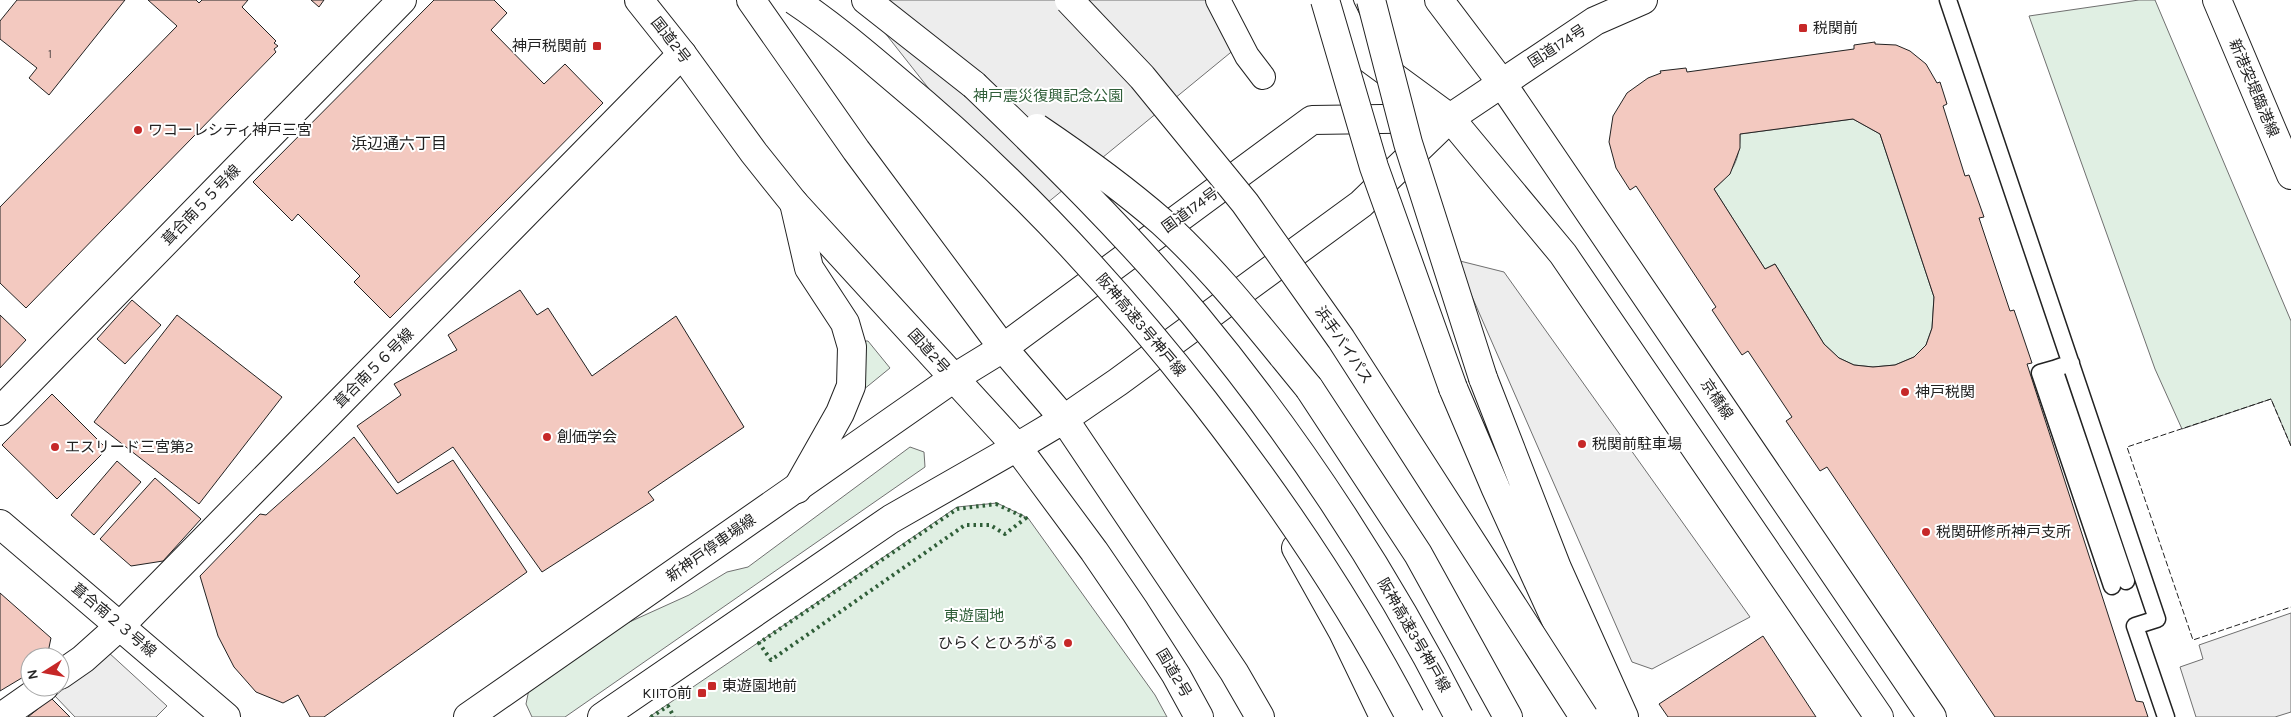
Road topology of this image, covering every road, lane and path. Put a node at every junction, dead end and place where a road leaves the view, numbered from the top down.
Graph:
1 (402, 0) edge
2 (639, 0) edge
3 (751, 0) edge
4 (794, 0) edge
5 (866, 0) edge
6 (1069, 0) edge
7 (1090, 0) edge
8 (1218, 0) edge
9 (1325, 0) edge
10 (1338, 0) edge
11 (1371, 0) edge
12 (1439, 0) edge
13 (1643, 0) edge
14 (1948, 0) edge
15 (2217, 0) edge
16 (682, 54) junction
17 (1263, 78) dead end
18 (1502, 82) junction
19 (974, 85) junction
20 (1450, 118) junction
21 (2291, 175) edge
22 (794, 203) junction
23 (1003, 348) junction
24 (2071, 363) junction
25 (954, 378) junction
26 (0, 411) edge
27 (1064, 419) junction
28 (1227, 431) junction
29 (1017, 447) junction
30 (797, 489) junction
31 (0, 524) edge
32 (2119, 583) dead end
33 (121, 625) junction
34 (70, 668) edge
35 (30, 697) edge
36 (1, 717) edge
37 (226, 717) edge
38 (468, 717) edge
39 (602, 717) edge
40 (1199, 717) edge
41 (1260, 717) edge
42 (1384, 717) edge
43 (1410, 717) edge
44 (1460, 717) edge
45 (1508, 717) edge
46 (1584, 717) edge
47 (1600, 717) edge
48 (1624, 717) edge
49 (1879, 717) edge
50 (1932, 717) edge
51 (2166, 717) edge

1 - 26 main road, 葺合南５５号線
2 - 16 main road, 国道2号
3 - 23 main road
4 - 28 main road, 阪神高速3号神戸線, bridge
5 - 19 main road, 阪神高速3号神戸線
6 - 46 main road, 浜手バイパス, bridge
7 - 47 main road, 浜手バイパス
8 - 17 street
9 - 47 main road, bridge
10 - 20 main road
11 - 48 main road, bridge
12 - 18 main road, 京橋線
13 - 18 main road, 国道174号
14 - 24 lane
15 - 21 main road, 新港突堤臨港線
16 - 22 main road, 国道2号
16 - 33 main road, 葺合南５６号線
18 - 20 main road, 国道174号
18 - 50 main road, 京橋線
19 - 44 main road, 阪神高速3号神戸線, bridge
19 - 45 main road, bridge
20 - 23 main road, 国道174号
20 - 27 main road, 国道174号
20 - 49 main road
22 - 25 main road, 国道2号
22 - 30 main road
23 - 25 main road, 国道174号
23 - 27 main road
24 - 32 lane
24 - 51 lane
25 - 29 main road, 国道2号
25 - 30 main road, 新神戸停車場線
27 - 29 main road, 国道174号
27 - 41 main road
28 - 42 main road, bridge
28 - 43 main road, 阪神高速3号神戸線, bridge
29 - 39 main road
29 - 40 main road, 国道2号
30 - 38 main road, 新神戸停車場線
31 - 33 main road, 葺合南２３号線
33 - 34 main road, 葺合南５６号線
33 - 37 main road, 葺合南２３号線
35 - 36 main road

